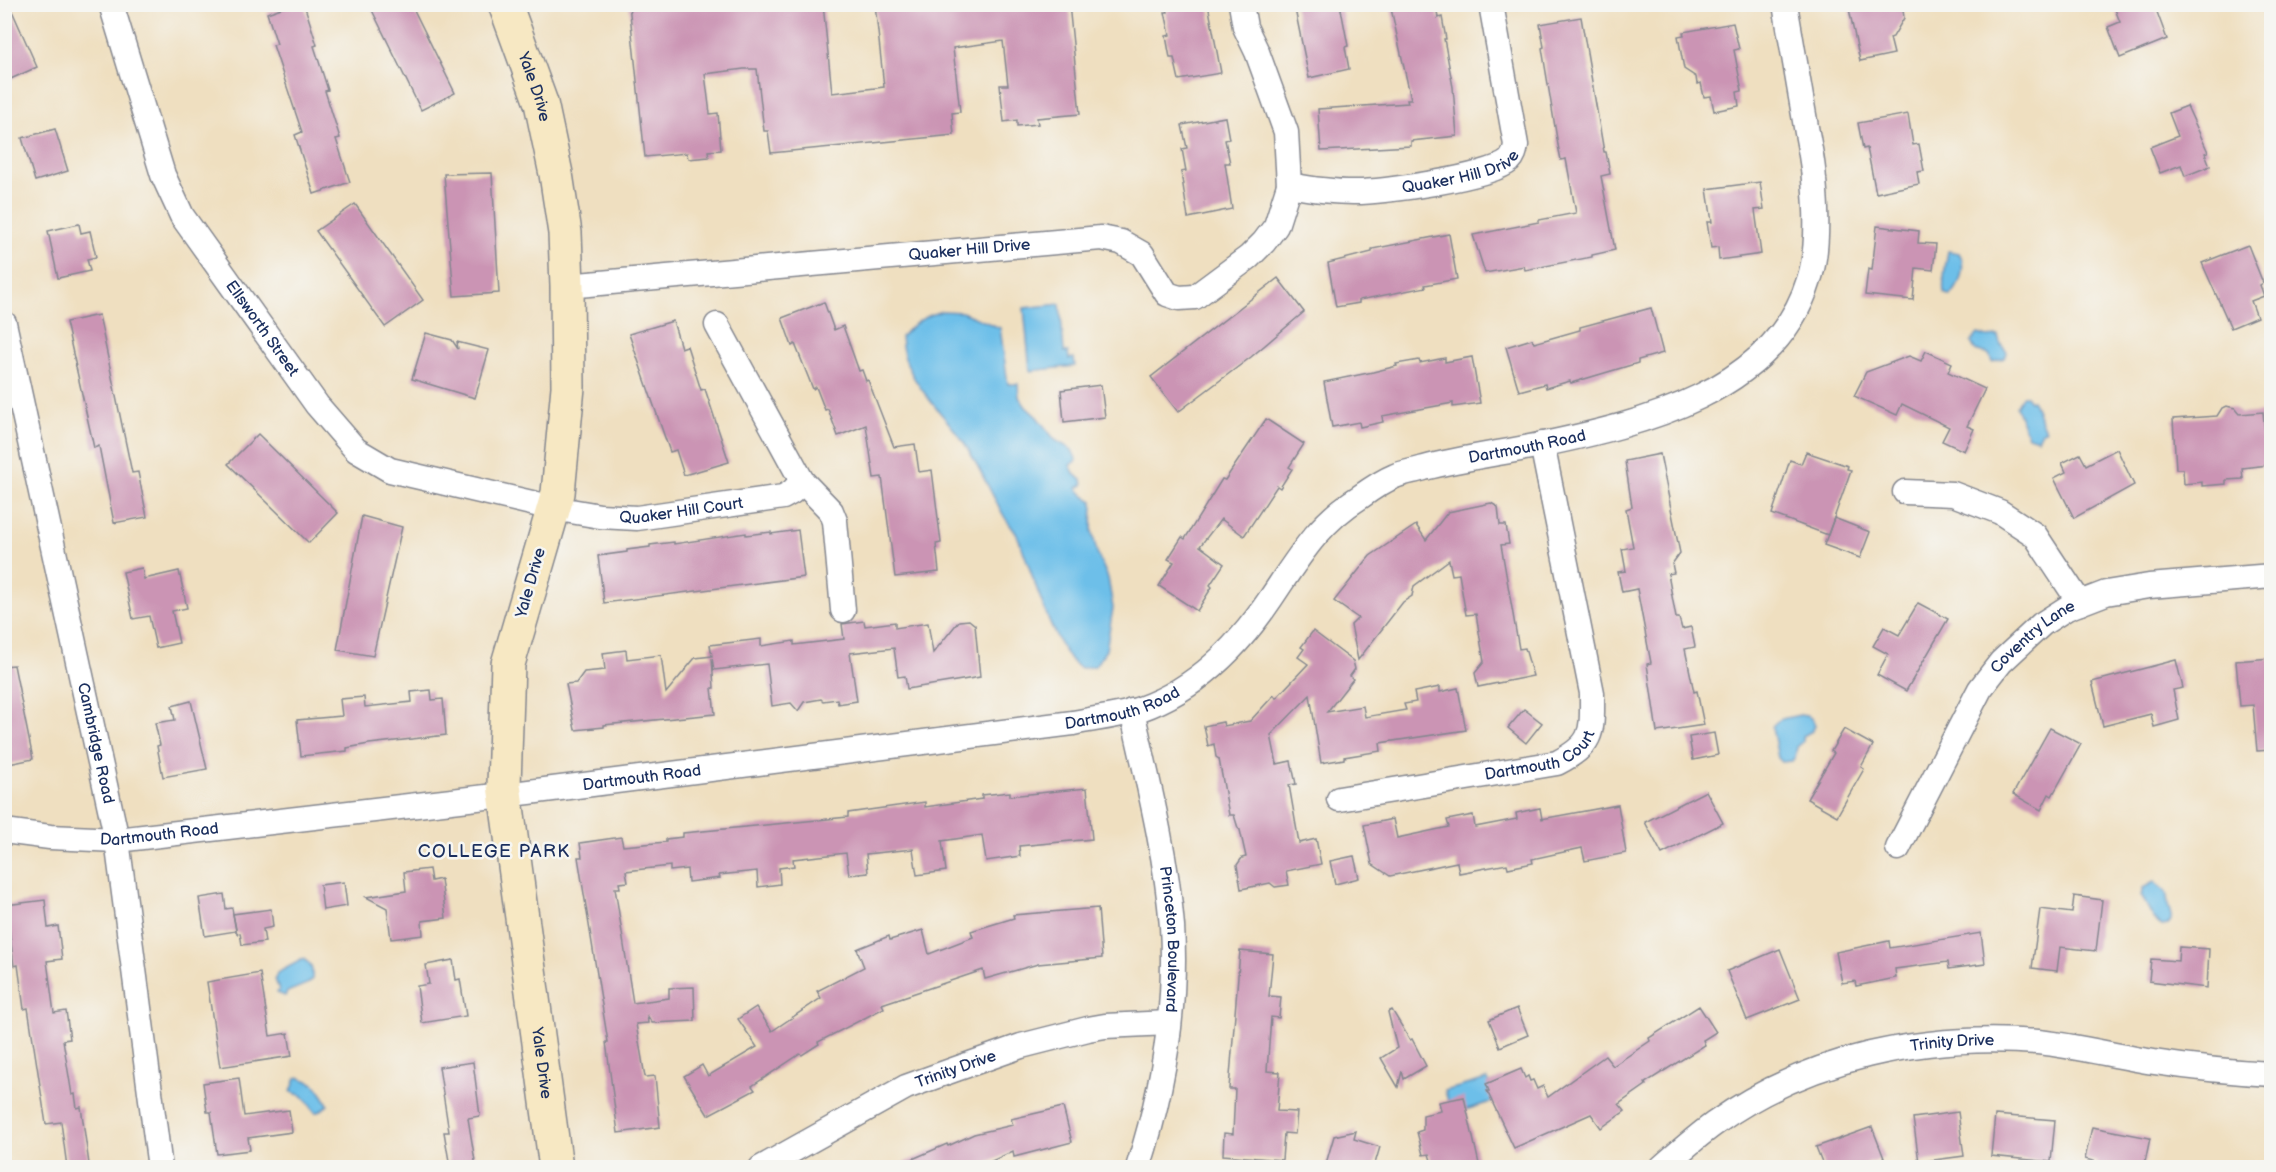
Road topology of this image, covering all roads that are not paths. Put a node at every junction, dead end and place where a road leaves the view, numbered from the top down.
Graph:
1 (111, 4) edge
2 (505, 4) edge
3 (1241, 4) edge
4 (1491, 4) edge
5 (1785, 4) edge
6 (1289, 185) junction
7 (567, 286) junction
8 (4, 323) edge
9 (717, 325) dead end
10 (1542, 444) junction
11 (802, 481) junction
12 (1905, 492) dead end
13 (553, 508) junction
14 (2271, 576) edge
15 (2079, 603) junction
16 (843, 610) dead end
17 (1132, 711) junction
18 (506, 795) junction
19 (1339, 799) dead end
20 (4, 831) edge
21 (117, 840) junction
22 (1898, 848) dead end
23 (1169, 1023) junction
24 (2271, 1074) edge
25 (160, 1167) edge
26 (556, 1167) edge
27 (761, 1167) edge
28 (1138, 1167) edge
29 (1661, 1167) edge

1 - 13 street, Ellsworth Street
2 - 7 street, Yale Drive
3 - 6 street, Quaker Hill Drive
4 - 6 street, Quaker Hill Drive
5 - 10 street, Dartmouth Road
6 - 7 street, Quaker Hill Drive
7 - 13 street, Yale Drive
8 - 21 street, Cambridge Road
9 - 11 street
10 - 17 street, Dartmouth Road
10 - 19 street, Dartmouth Court
11 - 13 street, Quaker Hill Court
11 - 16 street
12 - 15 street
13 - 18 street, Yale Drive
14 - 15 street, Coventry Lane
15 - 22 street, Coventry Lane
17 - 18 street, Dartmouth Road
17 - 23 street, Princeton Boulevard
18 - 21 street, Dartmouth Road
18 - 26 street, Yale Drive
20 - 21 street, Dartmouth Road
21 - 25 street, Cambridge Road
23 - 27 street, Trinity Drive
23 - 28 street, Princeton Boulevard
24 - 29 street, Trinity Drive

